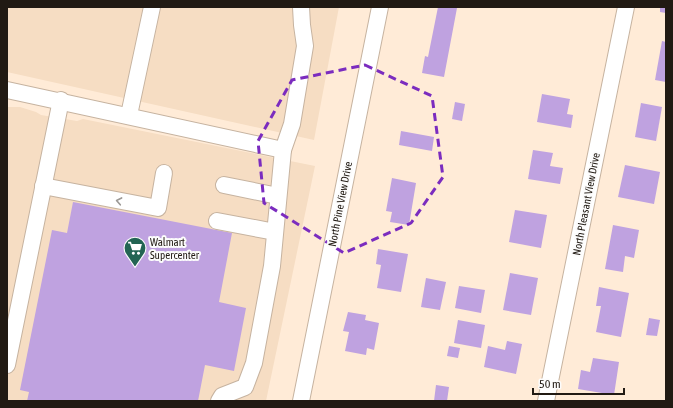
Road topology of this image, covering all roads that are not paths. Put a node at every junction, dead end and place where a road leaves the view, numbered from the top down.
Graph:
1 (152, 7) edge
2 (302, 7) edge
3 (380, 7) edge
4 (626, 7) edge
5 (7, 90) edge
6 (61, 100) junction
7 (129, 115) junction
8 (283, 150) junction
9 (164, 173) dead end
10 (224, 185) dead end
11 (43, 186) junction
12 (278, 196) junction
13 (217, 221) dead end
14 (275, 232) junction
15 (7, 365) edge
16 (219, 401) edge
17 (301, 401) edge
18 (546, 401) edge

1 - 7 street
2 - 8 street
3 - 17 street, North Pine View Drive
4 - 18 street, North Pleasant View Drive
5 - 6 street
6 - 7 street
6 - 11 street
7 - 8 street
8 - 12 street
9 -> 11 street
10 - 12 street
11 - 15 street
12 - 14 street
13 - 14 street
14 - 16 street

